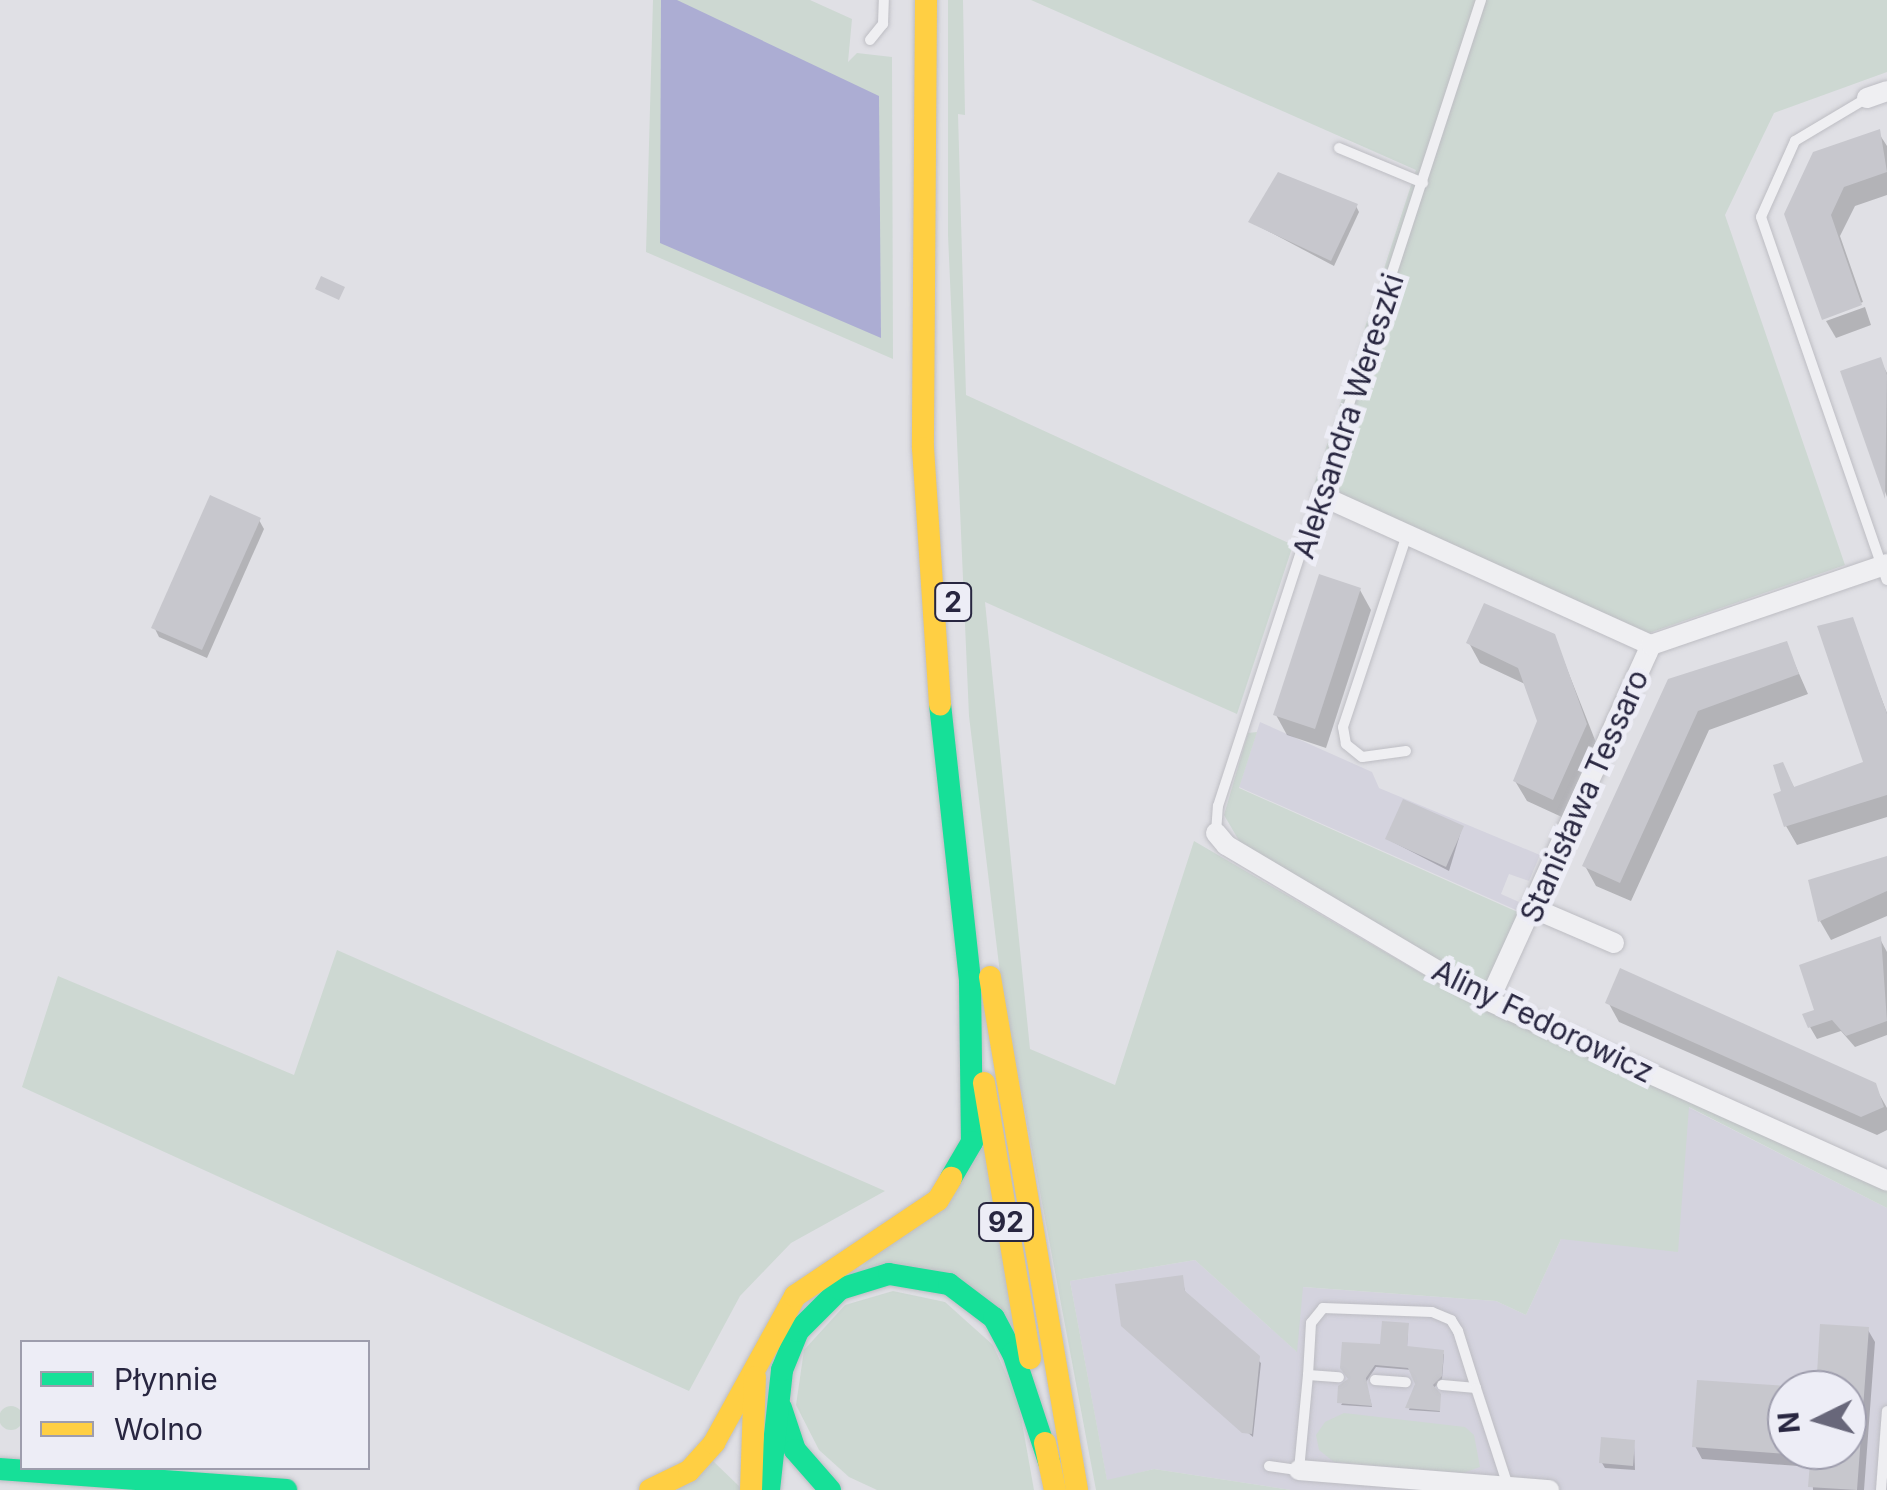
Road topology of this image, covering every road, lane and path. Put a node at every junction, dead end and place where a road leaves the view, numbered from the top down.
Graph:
1 (884, 0) edge
2 (926, 0) edge
3 (1481, 0) edge
4 (870, 40) dead end
5 (1877, 94) edge
6 (1339, 148) dead end
7 (926, 174) junction
8 (1423, 183) junction
9 (1322, 496) junction
10 (1407, 535) junction
11 (1886, 570) edge
12 (1651, 644) junction
13 (1406, 752) dead end
14 (1216, 832) joint
15 (1535, 908) junction
16 (1614, 943) dead end
17 (970, 981) junction
18 (1489, 1000) junction
19 (1887, 1181) edge
20 (756, 1366) junction
21 (1308, 1375) junction
22 (1339, 1377) dead end
23 (1375, 1380) dead end
24 (1406, 1382) dead end
25 (1442, 1385) dead end
26 (1476, 1388) junction
27 (778, 1396) junction
28 (1887, 1412) edge
29 (1049, 1462) junction
30 (1269, 1466) dead end
31 (0, 1469) edge
32 (1300, 1470) junction
33 (112, 1484) edge
34 (1508, 1487) junction
35 (286, 1490) edge
36 (650, 1490) edge
37 (750, 1490) edge
38 (769, 1490) edge
39 (830, 1490) edge
40 (1055, 1490) edge
41 (1077, 1490) edge
42 (1548, 1490) edge
43 (1880, 1490) edge

1 - 4 lane
2 - 7 main road, 2
3 - 8 lane, Aleksandra Wereszki
5 - 11 lane
6 - 8 lane
7 - 17 main road, 2
7 - 41 main road, 2
8 - 9 lane, Aleksandra Wereszki
9 - 10 street, Stanisława Tessaro
9 - 14 lane, Aleksandra Wereszki
10 - 12 street, Stanisława Tessaro
10 - 13 lane
11 - 12 street
12 - 15 street, Stanisława Tessaro
14 - 18 street, Aliny Fedorowicz
15 - 16 street
15 - 18 street, Stanisława Tessaro
17 - 20 main road
17 - 29 main road, 92
18 - 19 street, Aliny Fedorowicz
20 - 36 main road
20 - 37 main road
21 - 22 lane
21 - 26 lane
21 - 32 lane
23 - 24 lane
25 - 26 lane
26 - 34 lane
27 - 29 main road
27 - 38 main road
27 - 39 main road
28 - 43 lane
29 - 40 main road, 92
30 - 32 lane
31 - 33 main road
32 - 34 street
33 - 35 main road
34 - 42 street

